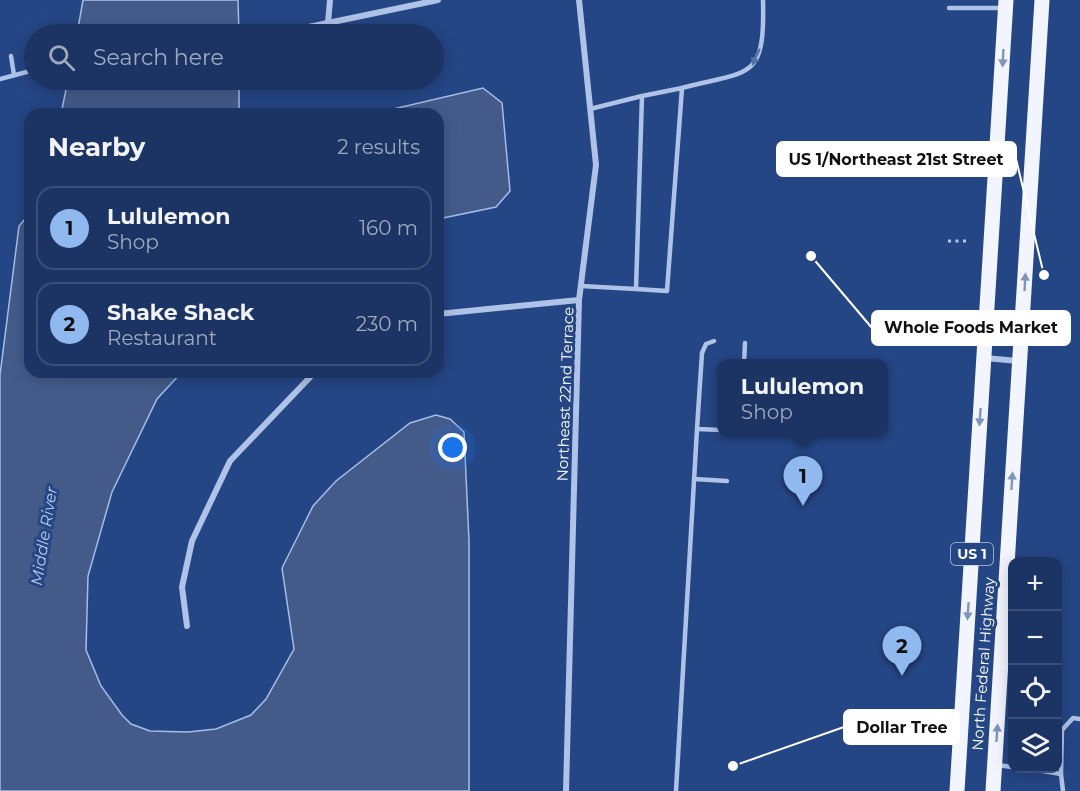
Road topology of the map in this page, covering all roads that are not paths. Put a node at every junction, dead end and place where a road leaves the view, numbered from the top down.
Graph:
1 (330, 0) edge
2 (438, 0) edge
3 (579, 0) edge
4 (764, 0) edge
5 (1042, 0) edge
6 (1006, 4) edge
7 (949, 8) dead end
8 (328, 23) junction
9 (323, 24) edge
10 (10, 56) dead end
11 (24, 72) edge
12 (14, 75) junction
13 (0, 79) edge
14 (681, 87) junction
15 (642, 96) junction
16 (590, 109) junction
17 (581, 286) junction
18 (636, 289) junction
19 (579, 300) junction
20 (444, 313) edge
21 (714, 341) dead end
22 (745, 343) dead end
23 (984, 358) junction
24 (744, 359) edge
25 (1020, 361) junction
26 (309, 378) edge
27 (697, 429) junction
28 (717, 430) edge
29 (694, 479) junction
30 (727, 481) dead end
31 (187, 626) dead end
32 (1080, 718) edge
33 (995, 764) junction
34 (1008, 766) edge
35 (1055, 773) edge
36 (1061, 774) junction
37 (566, 791) edge
38 (676, 791) edge
39 (957, 791) edge
40 (993, 791) edge
41 (1064, 791) edge

1 - 8 street
2 - 8 street
3 - 16 street, Northeast 22nd Terrace
4 -> 14 lane
25 -> 5 main road, North Federal Highway / US 1
6 - 7 lane
6 -> 23 main road, North Federal Highway / US 1
8 - 9 street
10 - 12 lane
11 - 12 lane
12 - 13 lane
14 - 15 lane
14 - 18 lane
15 - 16 lane
15 - 18 lane
16 - 17 street, Northeast 22nd Terrace
17 - 18 lane
17 - 19 street, Northeast 22nd Terrace
19 - 20 street
19 - 37 street, Northeast 22nd Terrace
21 - 27 lane
22 - 24 lane
23 - 25 street
23 -> 39 main road, North Federal Highway / US 1
33 -> 25 main road, North Federal Highway / US 1
26 - 31 street
27 - 28 lane
27 - 29 lane
29 - 30 lane
29 - 38 lane
32 - 36 lane
33 - 34 lane
33 - 40 main road, North Federal Highway / US 1
35 - 36 lane
36 - 41 lane

